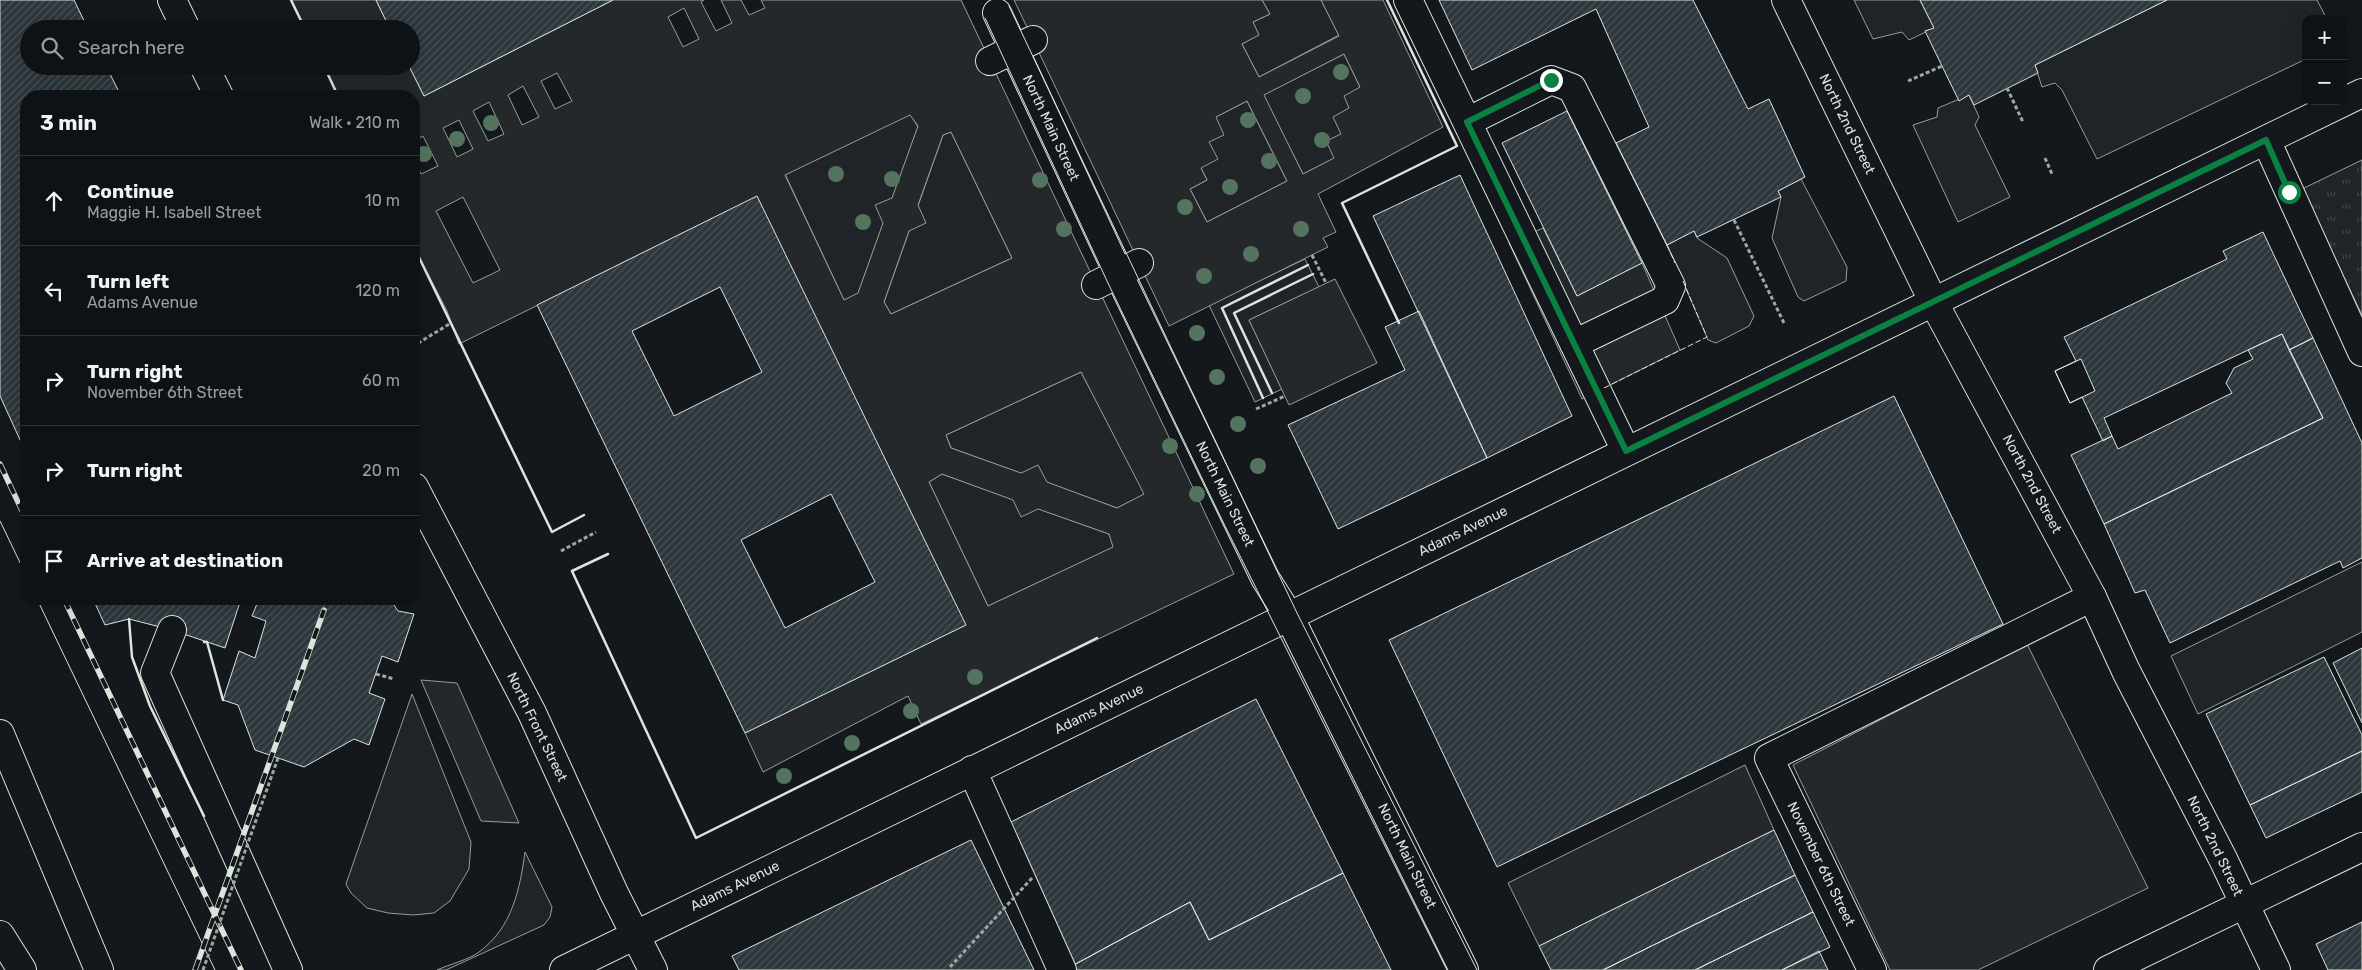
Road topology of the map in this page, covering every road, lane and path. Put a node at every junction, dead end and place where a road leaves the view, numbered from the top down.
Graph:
1 (172, 0) edge
2 (1408, 0) edge
3 (1786, 0) edge
4 (997, 13) dead end
5 (182, 20) edge
6 (1024, 45) junction
7 (990, 60) dead end
8 (1942, 66) dead end
9 (208, 75) edge
10 (1908, 81) dead end
11 (2008, 88) dead end
12 (216, 90) edge
13 (2362, 93) edge
14 (1467, 122) junction
15 (2023, 122) dead end
16 (2266, 140) junction
17 (2045, 158) dead end
18 (2052, 174) dead end
19 (1734, 220) dead end
20 (1312, 255) dead end
21 (1326, 283) dead end
22 (1934, 303) junction
23 (451, 323) dead end
24 (1784, 324) dead end
25 (420, 342) edge
26 (1574, 344) junction
27 (2362, 352) edge
28 (1285, 396) dead end
29 (1256, 408) dead end
30 (1626, 451) junction
31 (420, 498) edge
32 (596, 532) dead end
33 (561, 551) dead end
34 (2092, 597) junction
35 (1289, 616) junction
36 (172, 630) dead end
37 (376, 674) dead end
38 (394, 679) dead end
39 (0, 734) edge
40 (278, 758) dead end
41 (972, 770) junction
42 (2362, 847) edge
43 (1033, 877) dead end
44 (2244, 904) junction
45 (635, 934) junction
46 (0, 935) edge
47 (950, 967) dead end
48 (22, 970) edge
49 (99, 970) edge
50 (203, 970) edge
51 (288, 970) edge
52 (564, 970) edge
53 (653, 970) edge
54 (1062, 970) edge
55 (1464, 970) edge
56 (1872, 970) edge
57 (2108, 970) edge
58 (2276, 970) edge

1 - 5 main road
2 - 14 main road
3 - 22 main road, North 2nd Street
4 - 6 main road, North Main Street
6 - 7 main road
6 - 35 main road, North Main Street
8 - 10 path
9 - 12 main road
11 - 15 path
13 - 16 main road, Adams Avenue
14 - 26 main road
14 - 26 main road
16 - 22 main road, Adams Avenue
16 - 27 main road
17 - 18 path
19 - 24 path
20 - 21 path
22 - 30 main road, Adams Avenue
22 - 34 main road, North 2nd Street
23 - 25 path
26 - 30 main road
28 - 29 path
30 - 35 main road, Adams Avenue
31 - 45 main road, North Front Street
32 - 33 path
34 - 44 main road, North 2nd Street
34 - 56 main road, November 6th Street
35 - 41 main road, Adams Avenue
35 - 55 main road, North Main Street
36 - 51 main road
37 - 38 path
39 - 49 main road
40 - 50 path, bridge
41 - 45 main road, Adams Avenue
41 - 54 main road
42 - 44 main road
43 - 47 path, bridge
44 - 57 main road
44 - 58 main road, North 2nd Street
45 - 52 main road, Adams Avenue
45 - 53 main road, North Front Street
46 - 48 main road

